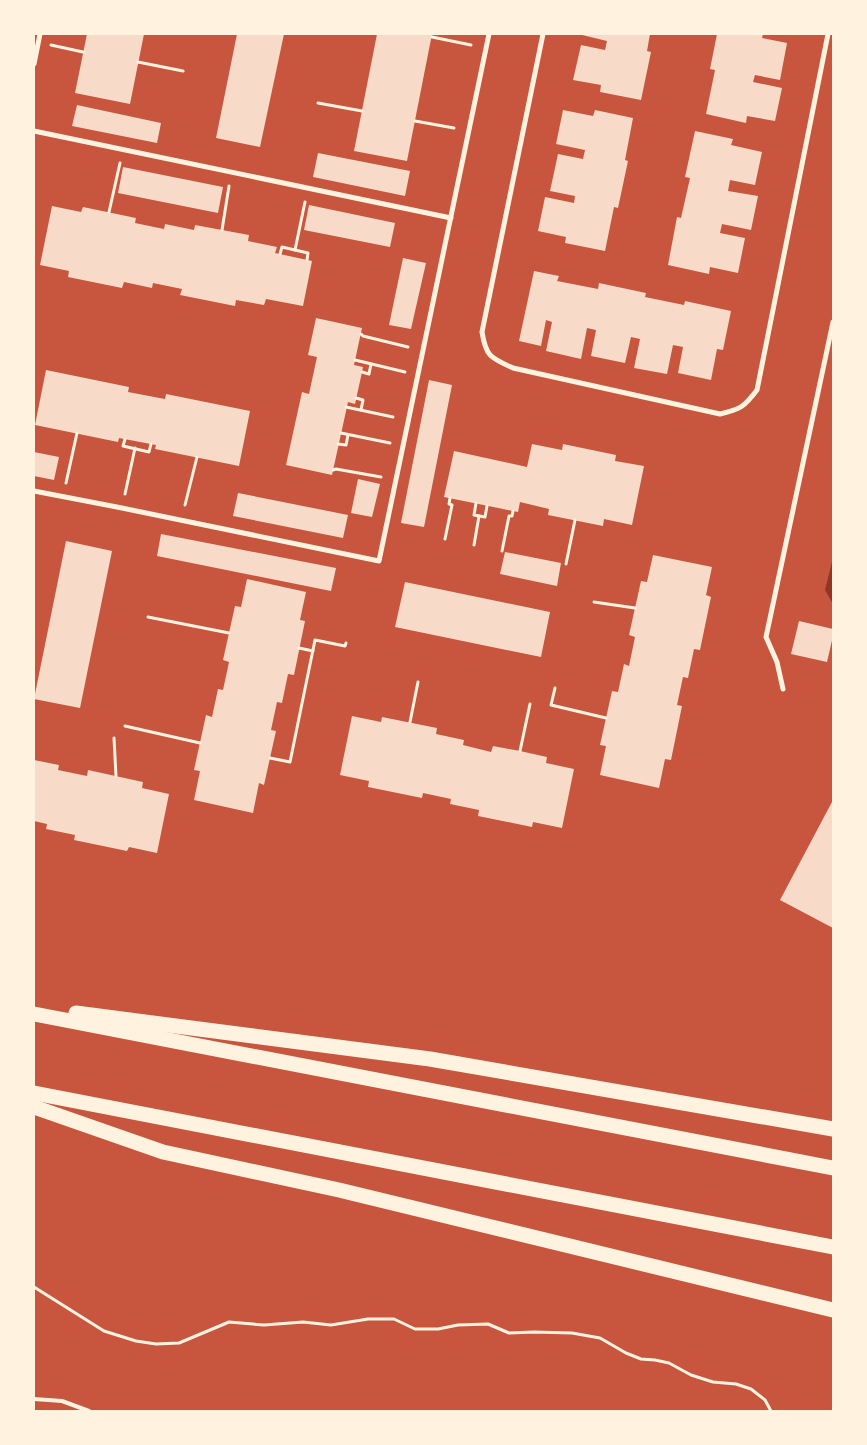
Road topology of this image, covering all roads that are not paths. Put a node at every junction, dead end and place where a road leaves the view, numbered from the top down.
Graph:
1 (40, 34) edge
2 (489, 34) edge
3 (543, 34) edge
4 (828, 34) edge
5 (34, 64) edge
6 (34, 131) edge
7 (451, 218) junction
8 (833, 322) edge
9 (34, 491) edge
10 (782, 689) dead end
11 (34, 1007) edge
12 (34, 1014) edge
13 (34, 1094) edge
14 (34, 1107) edge
15 (833, 1129) edge
16 (833, 1168) edge
17 (833, 1247) edge
18 (833, 1310) edge
19 (34, 1399) edge
20 (89, 1411) edge

1 - 5 street
2 - 7 street
3 - 4 street
6 - 7 street
7 - 9 street
8 - 10 street
11 - 15 highway
12 - 16 highway
13 - 17 highway
14 - 18 highway
19 - 20 lane

